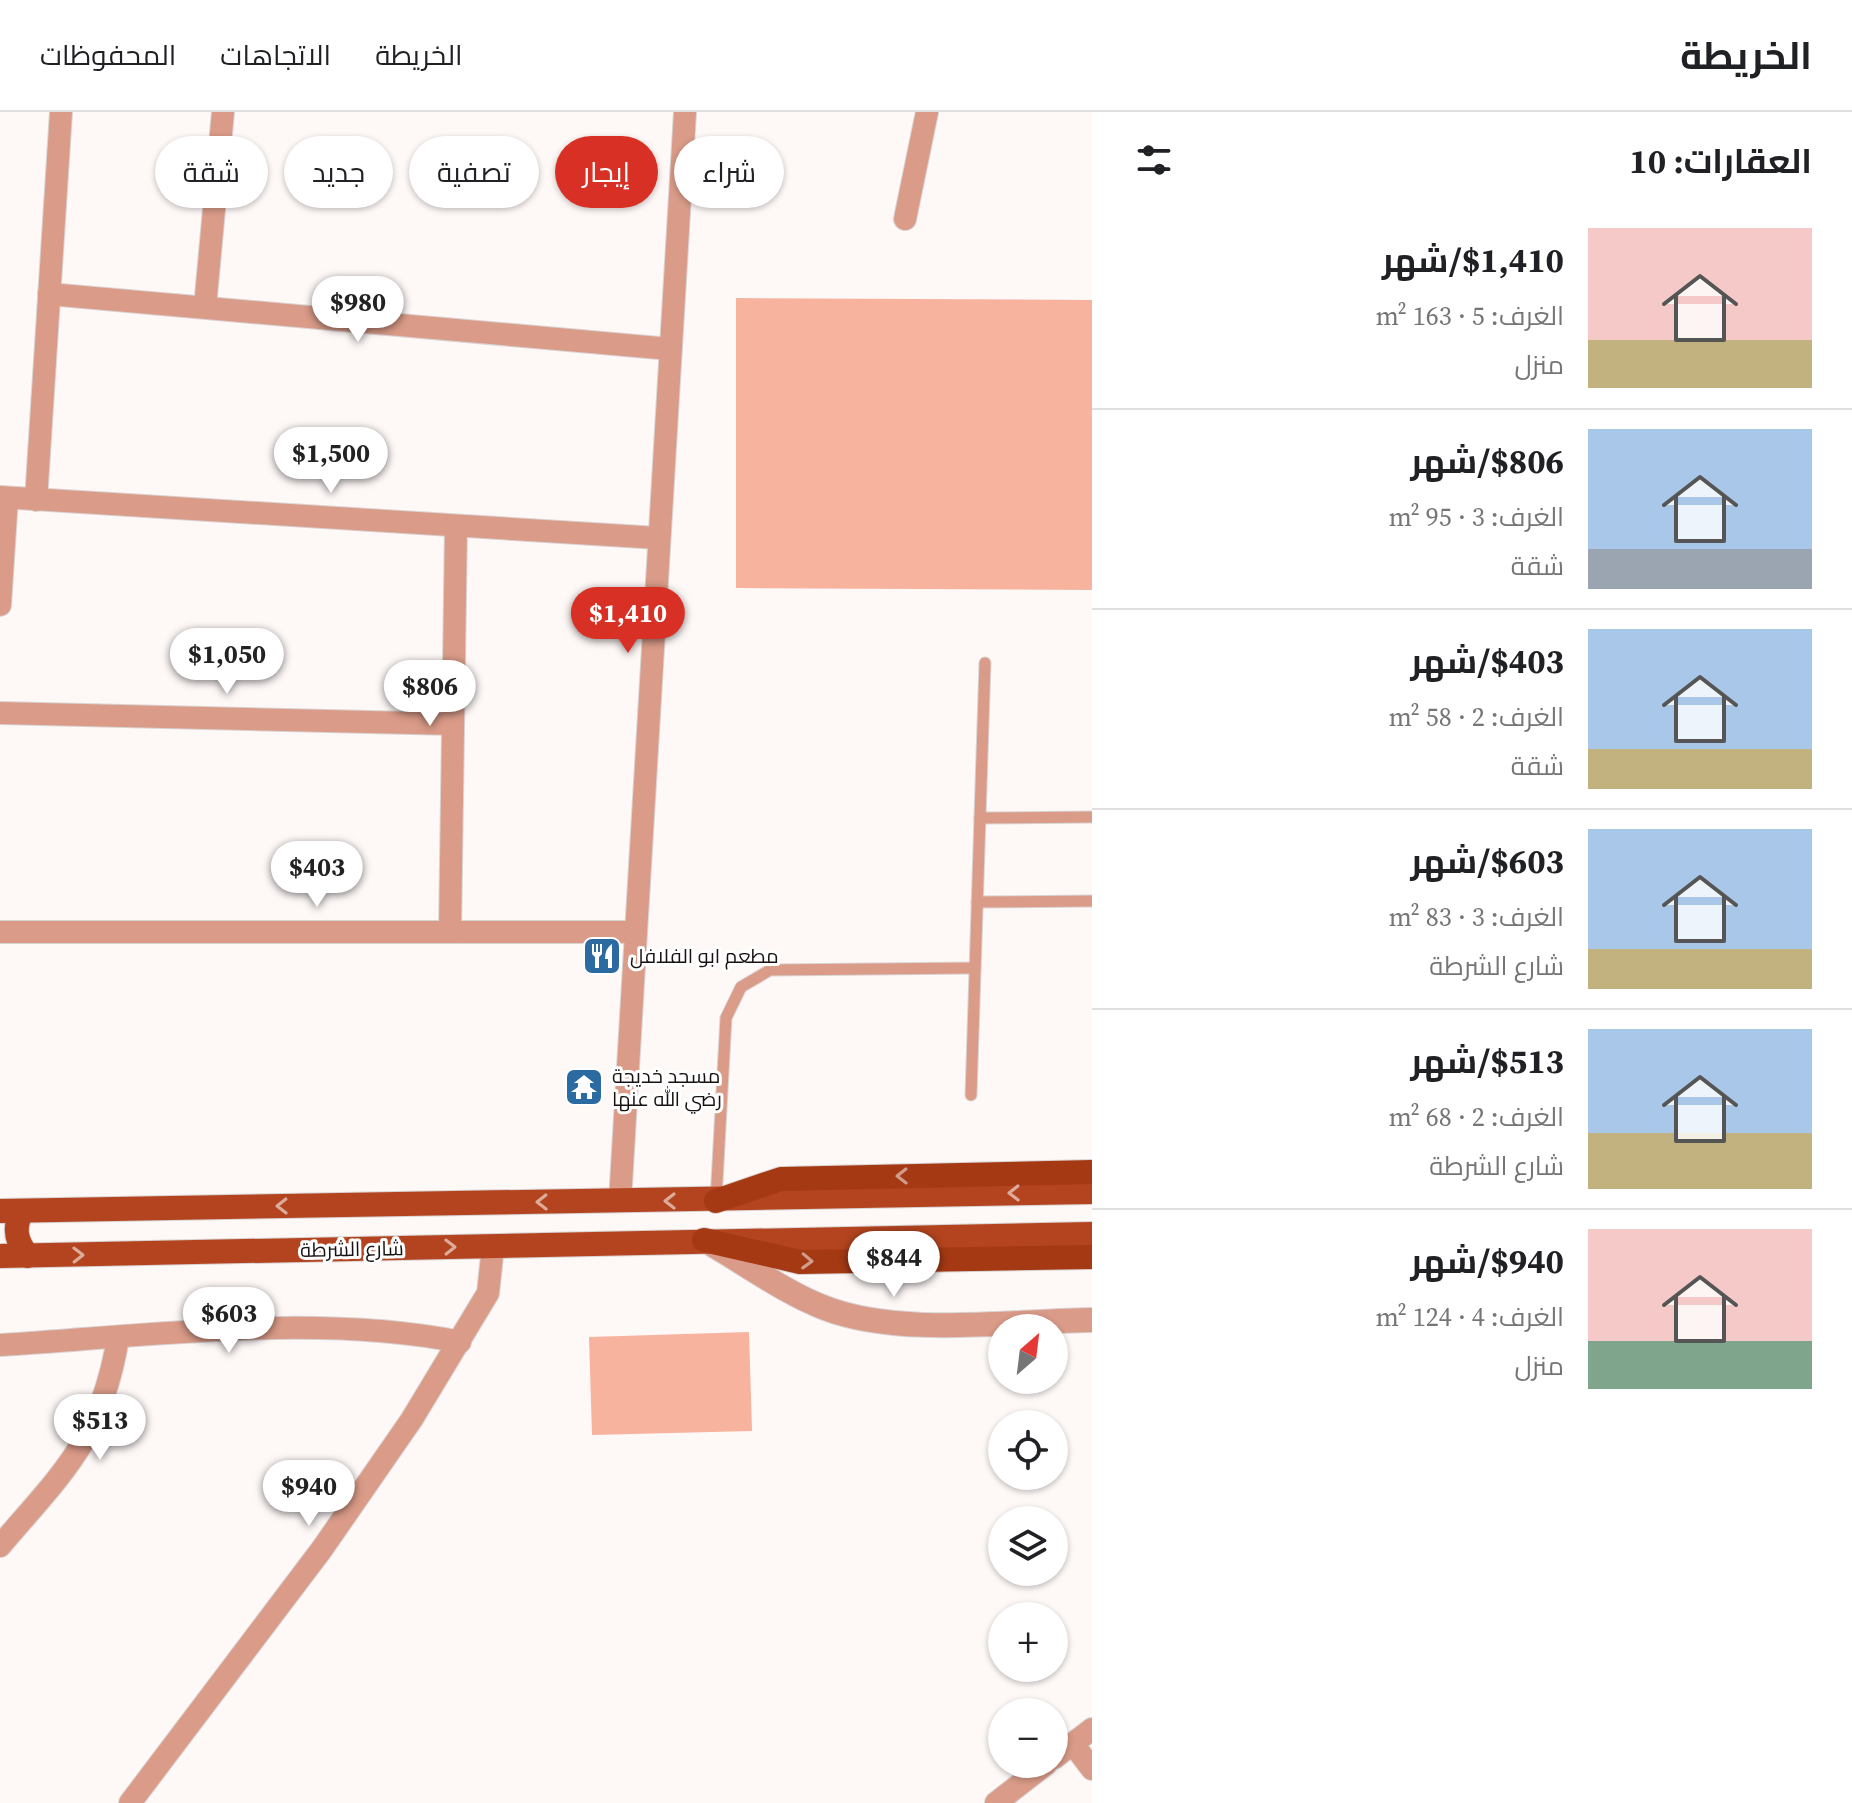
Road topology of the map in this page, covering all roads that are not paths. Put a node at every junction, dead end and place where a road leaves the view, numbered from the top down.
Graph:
1 (61, 112) edge
2 (223, 112) edge
3 (685, 112) edge
4 (927, 112) edge
5 (905, 219) dead end
6 (49, 294) junction
7 (205, 307) junction
8 (670, 349) junction
9 (4, 498) edge
10 (36, 500) junction
11 (456, 526) junction
12 (658, 538) junction
13 (0, 605) edge
14 (985, 663) dead end
15 (0, 713) edge
16 (453, 724) junction
17 (1092, 817) edge
18 (980, 818) junction
19 (1092, 901) edge
20 (977, 902) junction
21 (0, 932) edge
22 (450, 932) junction
23 (634, 932) junction
24 (975, 968) junction
25 (971, 1095) dead end
26 (1092, 1172) edge
27 (1092, 1192) edge
28 (620, 1201) junction
29 (716, 1201) junction
30 (11, 1211) edge
31 (1092, 1234) edge
32 (704, 1240) junction
33 (493, 1247) junction
34 (0, 1256) edge
35 (28, 1256) junction
36 (1092, 1257) edge
37 (1092, 1320) edge
38 (118, 1338) junction
39 (460, 1342) junction
40 (0, 1345) edge
41 (0, 1546) edge
42 (1092, 1729) edge
43 (1073, 1744) junction
44 (1068, 1748) edge
45 (1092, 1769) edge
46 (1028, 1778) edge
47 (130, 1803) edge
48 (996, 1803) edge

1 - 6 street
2 - 7 street
3 - 8 street
4 - 5 street
6 - 7 street
6 - 10 street
7 - 8 street
8 - 12 street
9 - 10 street
9 - 13 street
10 - 11 street
11 - 12 street
11 - 16 street
12 - 23 street
14 - 18 lane
15 - 16 street
16 - 22 street
17 - 18 lane
18 - 20 lane
19 - 20 lane
20 - 24 lane
21 - 22 street
22 - 23 street
23 - 28 street
24 - 25 lane
24 - 29 lane
26 -> 29 highway
27 -> 29 main road
29 -> 28 main road
28 -> 30 main road
30 - 35 main road
31 - 32 main road, شارع الشرطة
32 - 33 main road, شارع الشرطة
32 -> 36 highway
32 - 37 street
35 -> 33 main road, شارع الشرطة
33 - 39 street
34 - 35 main road, شارع الشرطة
38 - 39 street
38 - 40 street
38 - 41 street
39 - 47 street
42 - 43 street
43 - 44 street
43 - 45 street
46 - 48 street

